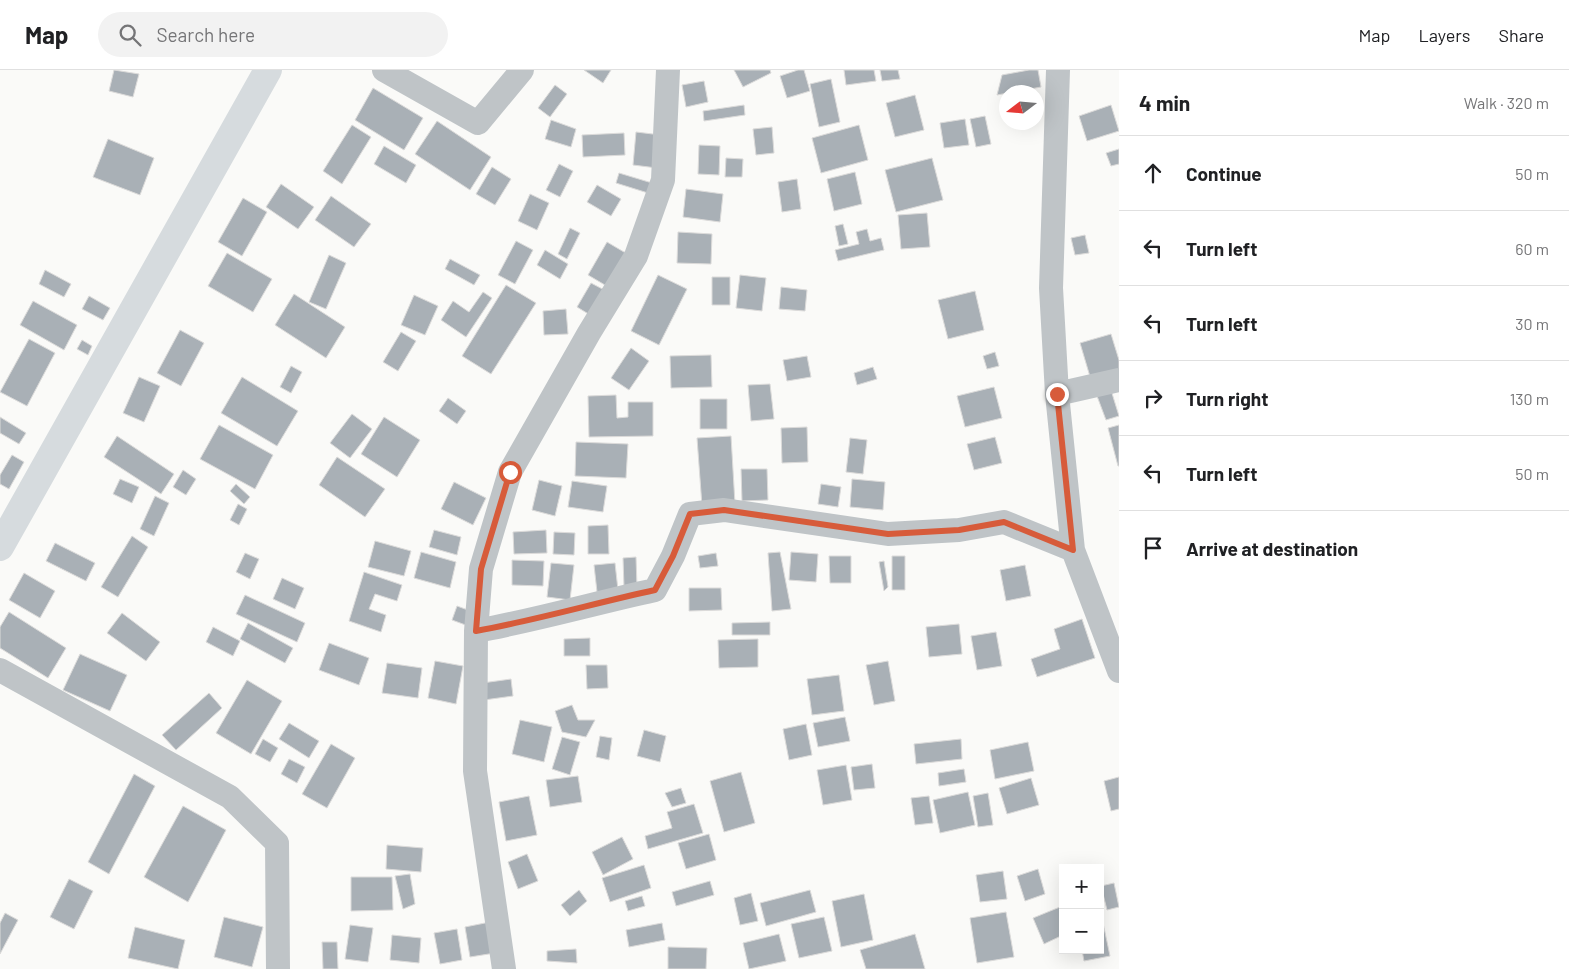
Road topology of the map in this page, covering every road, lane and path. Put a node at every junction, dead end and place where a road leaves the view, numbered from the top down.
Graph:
1 (268, 70) edge
2 (384, 70) edge
3 (522, 70) edge
4 (668, 70) edge
5 (1058, 70) edge
6 (1119, 380) edge
7 (1057, 394) junction
8 (0, 547) edge
9 (1073, 550) junction
10 (476, 631) junction
11 (0, 670) edge
12 (1119, 671) edge
13 (278, 969) edge
14 (504, 969) edge

1 - 8 main road
2 - 3 street
4 - 10 street
5 - 7 street
6 - 7 street
7 - 9 street
9 - 10 street
9 - 12 street
10 - 14 street
11 - 13 street

